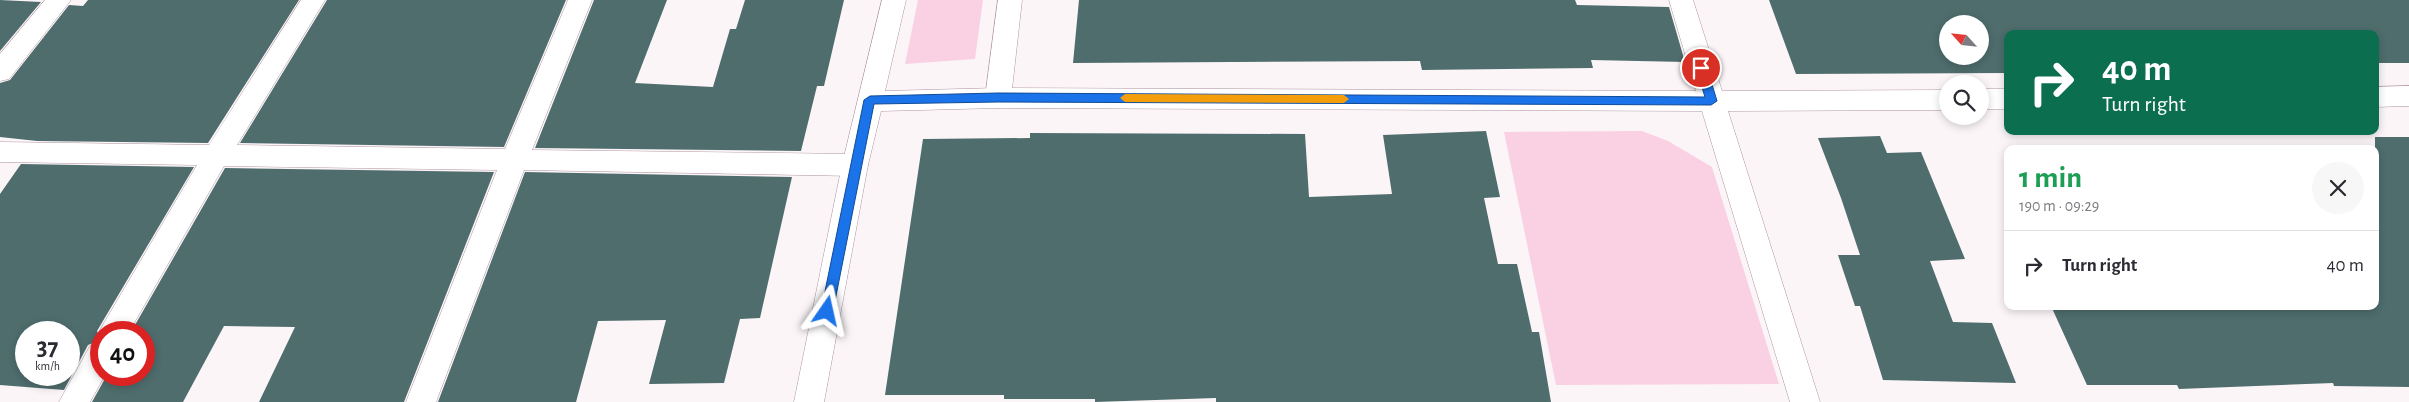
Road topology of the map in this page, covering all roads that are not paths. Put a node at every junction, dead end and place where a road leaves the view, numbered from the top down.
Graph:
1 (59, 0) edge
2 (312, 0) edge
3 (580, 0) edge
4 (894, 0) edge
5 (1010, 0) edge
6 (1681, 0) edge
7 (0, 72) edge
8 (2379, 96) edge
9 (2409, 96) edge
10 (998, 98) junction
11 (1989, 99) edge
12 (2004, 99) edge
13 (870, 100) junction
14 (1939, 100) edge
15 (1711, 101) junction
16 (0, 152) edge
17 (217, 155) junction
18 (514, 160) junction
19 (855, 165) junction
20 (120, 321) edge
21 (90, 374) edge
22 (74, 402) edge
23 (421, 402) edge
24 (809, 402) edge
25 (1805, 402) edge

1 - 7 street
2 - 17 street
3 - 18 street
4 - 13 street
5 - 10 street
6 - 15 street
8 - 9 street
10 - 13 street
10 - 15 street
11 - 12 street
13 - 19 street
14 - 15 street
15 - 25 street
16 - 17 street
17 - 18 street
17 - 20 street
18 - 19 street
18 - 23 street
19 - 24 street
21 - 22 street

